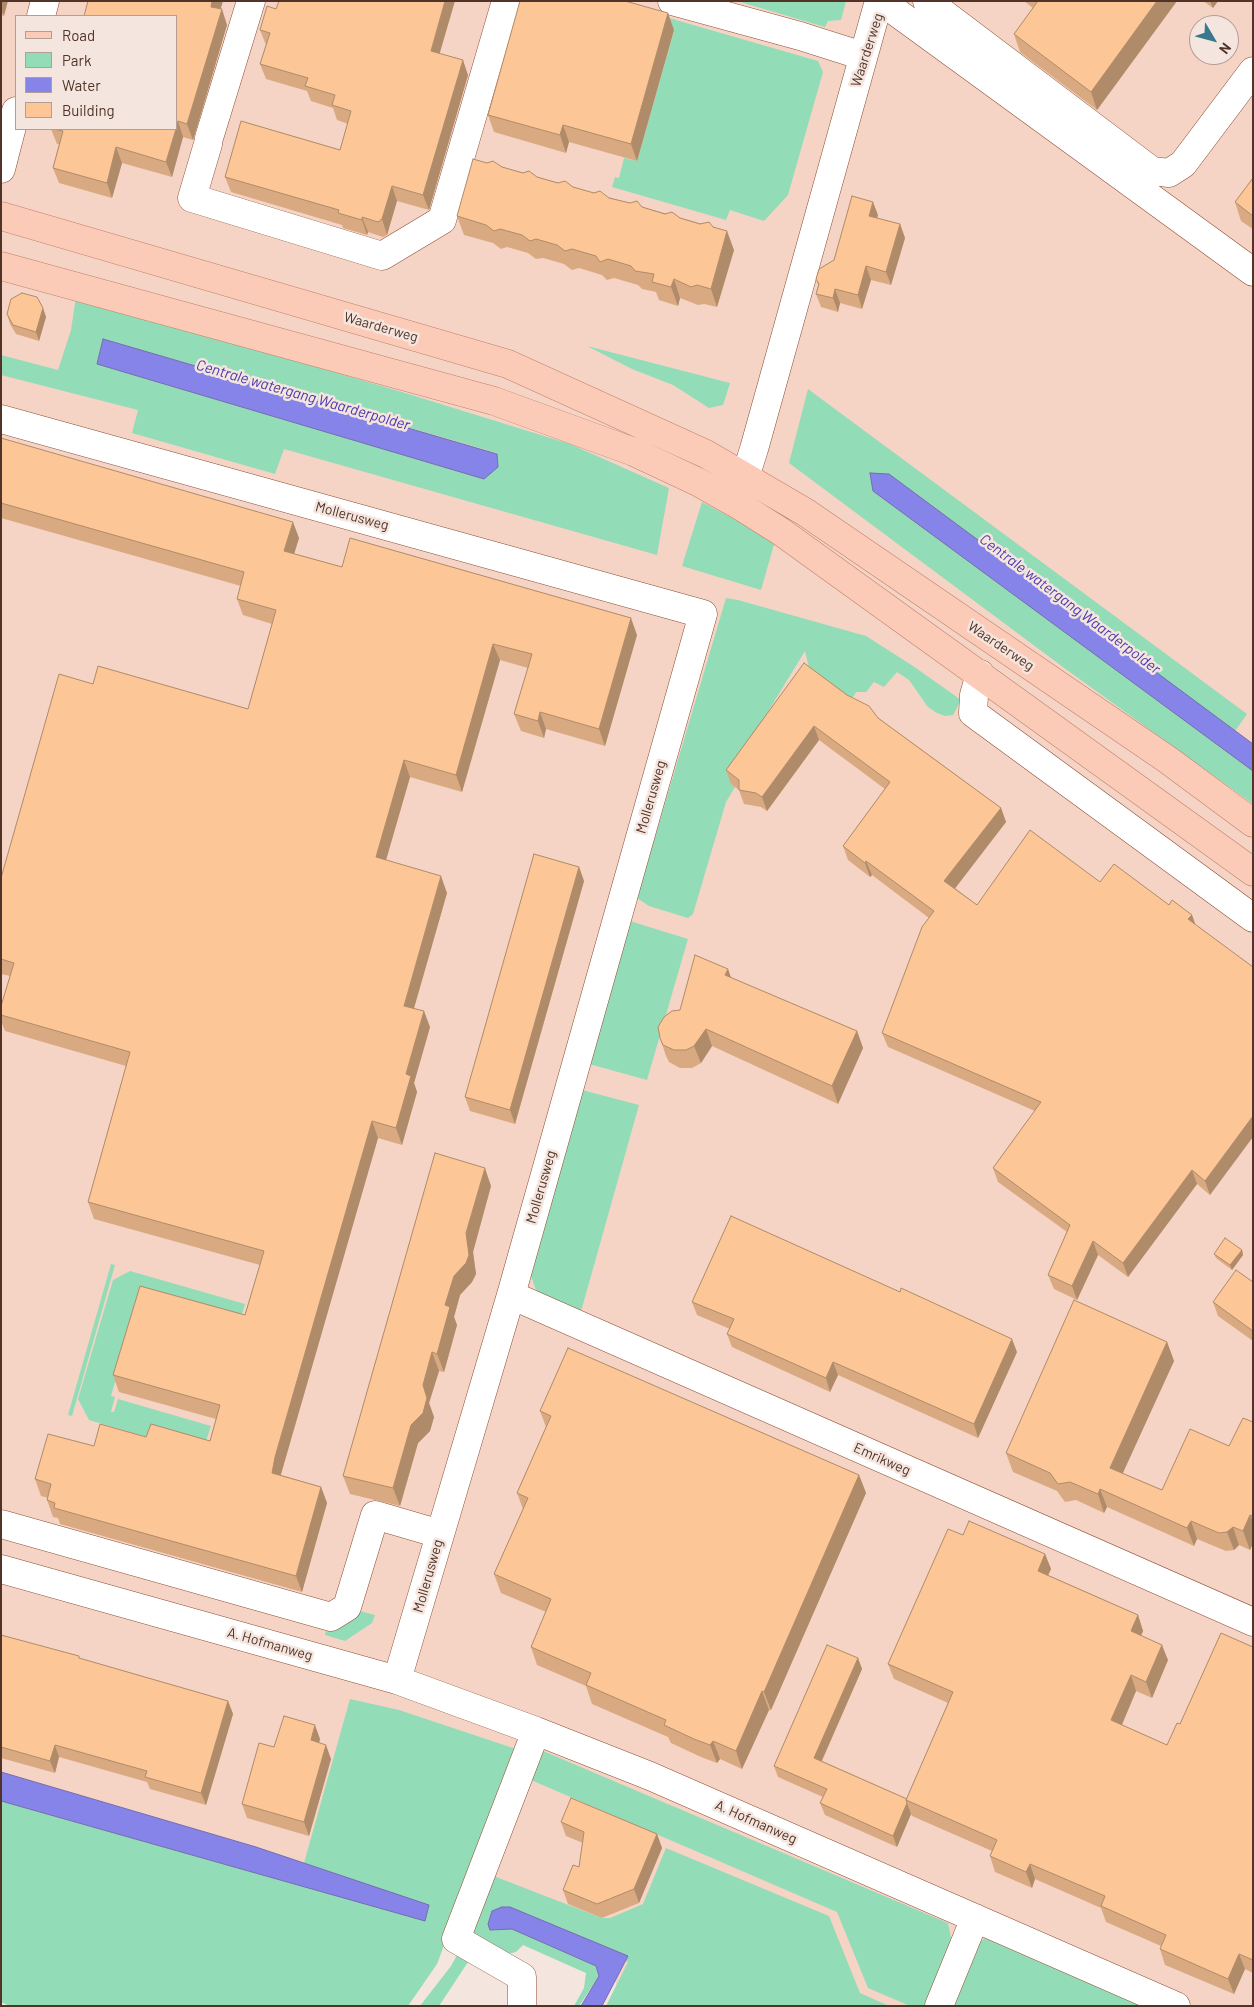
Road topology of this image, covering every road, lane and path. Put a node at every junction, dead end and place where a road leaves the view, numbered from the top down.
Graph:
1 (45, 1) edge
2 (251, 1) edge
3 (506, 1) edge
4 (672, 1) edge
5 (927, 1) edge
6 (41, 15) edge
7 (863, 56) junction
8 (1253, 71) edge
9 (15, 115) edge
10 (1, 169) edge
11 (1, 216) edge
12 (1, 266) edge
13 (1253, 272) edge
14 (1, 419) edge
15 (745, 476) junction
16 (737, 504) junction
17 (980, 674) junction
18 (1253, 823) edge
19 (1253, 872) edge
20 (1253, 918) edge
21 (510, 1295) junction
22 (1, 1524) edge
23 (440, 1534) junction
24 (1, 1569) edge
25 (1253, 1622) edge
26 (397, 1680) junction
27 (536, 1731) junction
28 (975, 1918) junction
29 (522, 2006) edge
30 (939, 2006) edge
31 (1176, 2006) edge

1 - 6 street
2 - 3 street
4 - 7 street
5 - 8 street
7 - 13 street, Waarderweg
7 - 15 street, Waarderweg
9 - 10 street
11 - 15 main road, Waarderweg
12 - 16 main road
14 - 21 street, Mollerusweg
15 - 16 street, Waarderweg
15 - 18 main road, Waarderweg
16 - 17 main road
17 - 19 main road
17 - 20 street
21 - 23 street, Mollerusweg
21 - 25 street, Emrikweg
22 - 23 street
23 - 26 street, Mollerusweg
24 - 26 street, A. Hofmanweg
26 - 27 street, A. Hofmanweg
27 - 28 street, A. Hofmanweg
27 - 29 street
28 - 30 street
28 - 31 street, A. Hofmanweg

